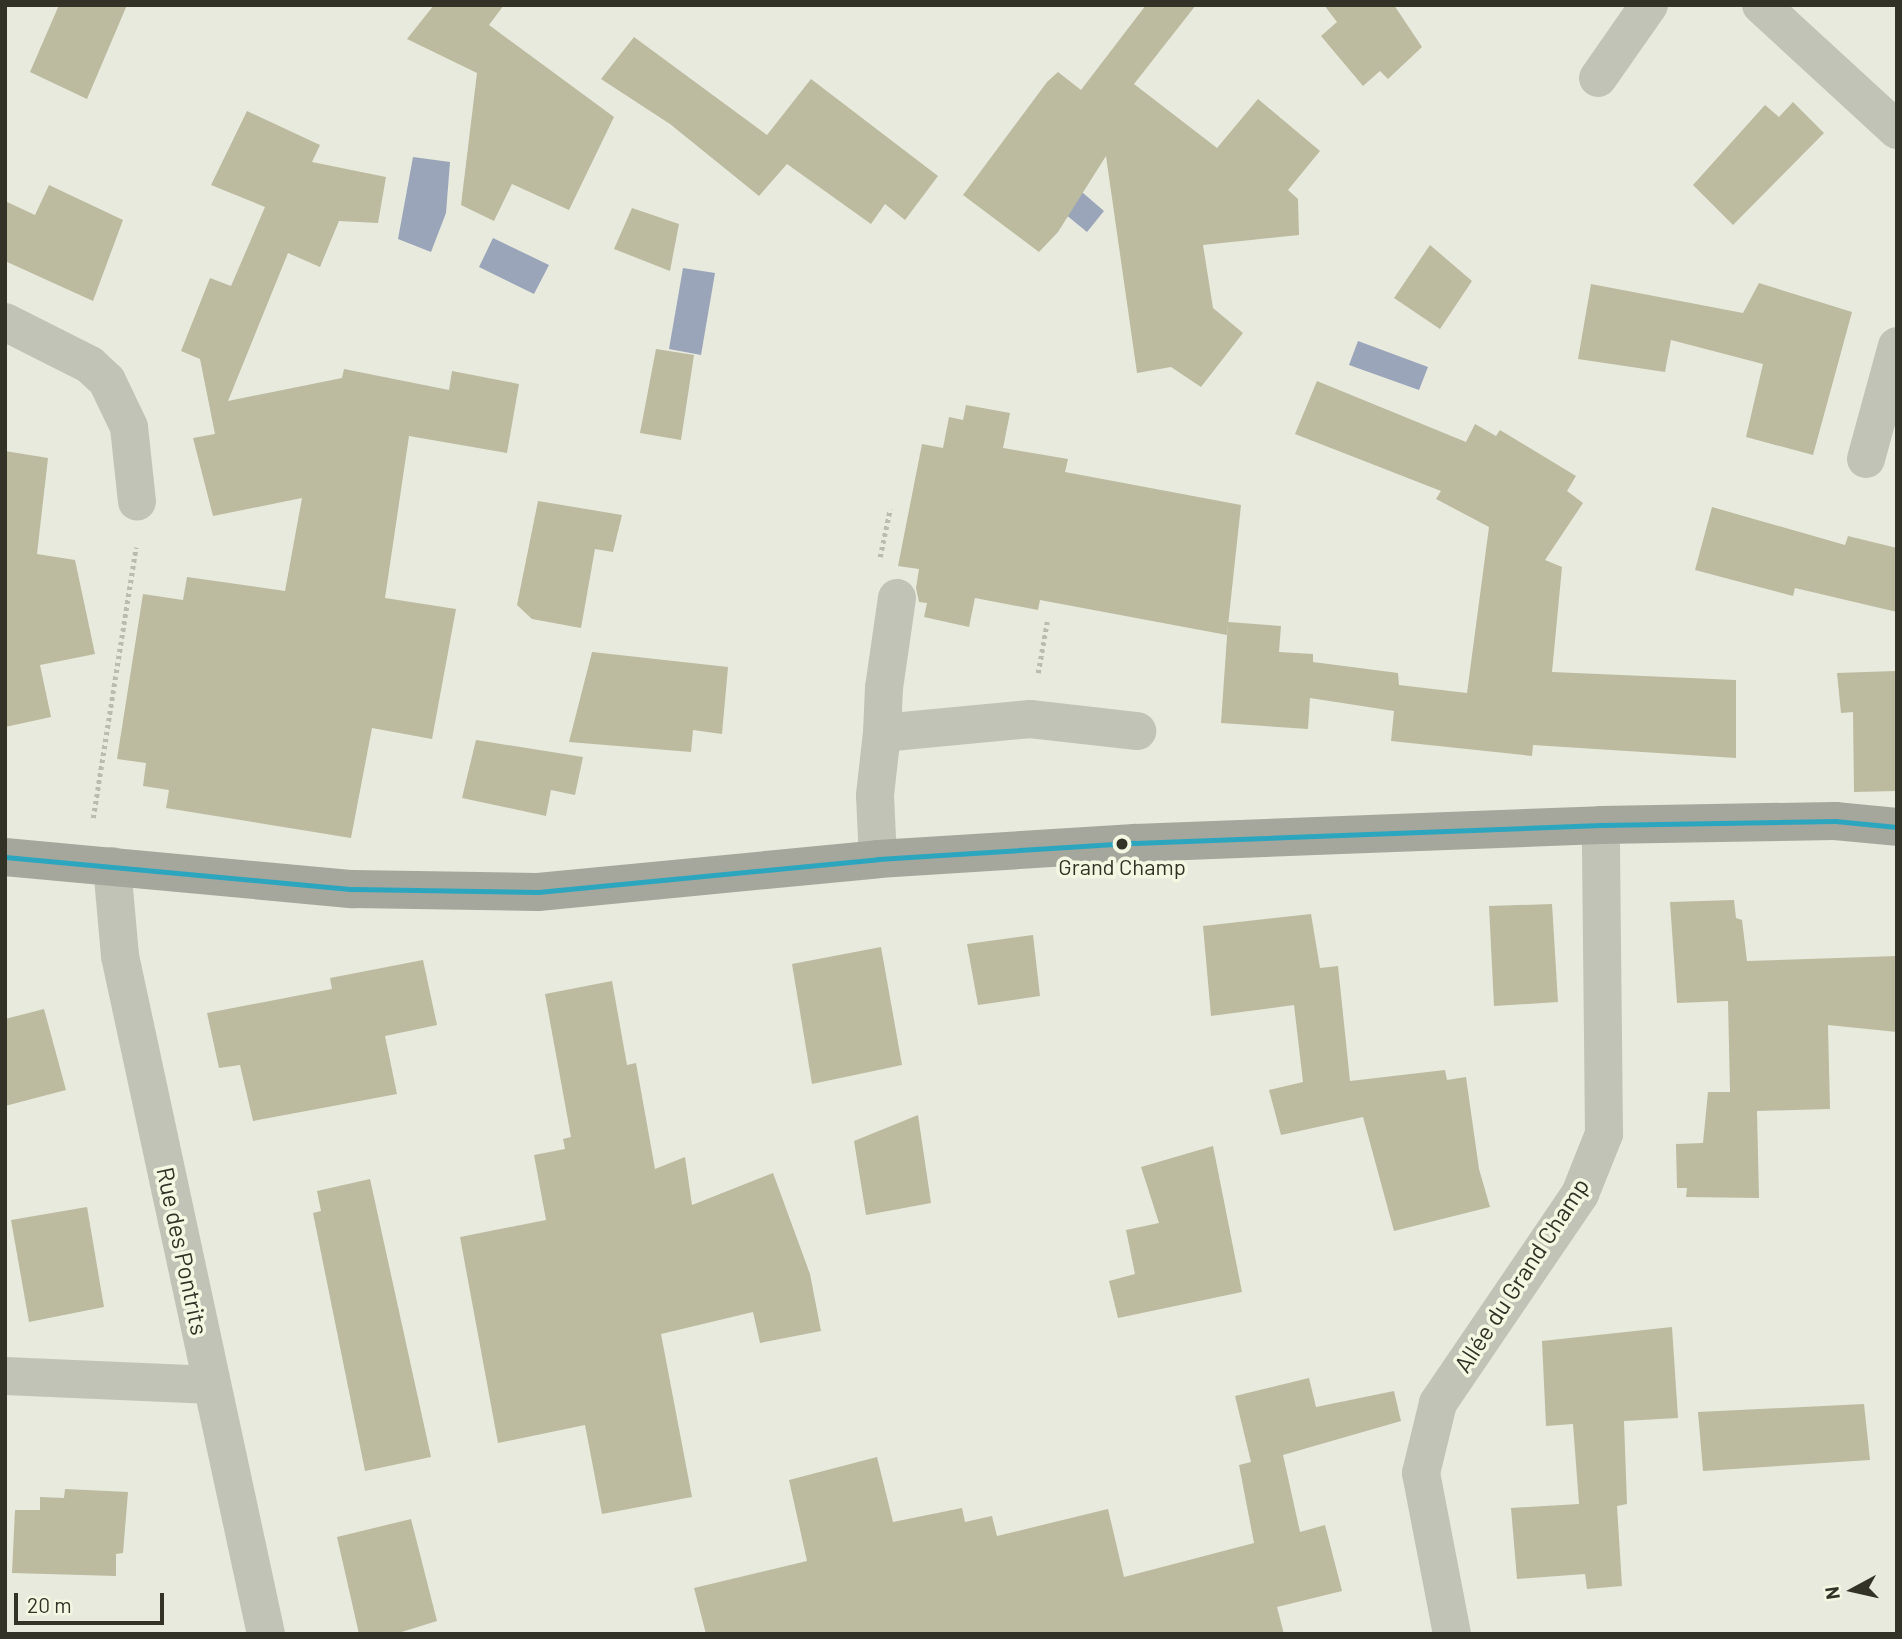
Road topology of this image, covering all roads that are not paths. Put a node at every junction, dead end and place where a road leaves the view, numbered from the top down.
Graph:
1 (1649, 5) edge
2 (1760, 5) edge
3 (1598, 78) dead end
4 (1897, 130) edge
5 (5, 322) edge
6 (1897, 346) edge
7 (1866, 459) dead end
8 (137, 502) road end
9 (897, 598) dead end
10 (1137, 731) dead end
11 (882, 733) junction
12 (1601, 825) junction
13 (1897, 827) edge
14 (5, 857) edge
15 (878, 859) junction
16 (99, 865) junction
17 (5, 1376) edge
18 (212, 1385) junction
19 (266, 1634) edge
20 (1452, 1634) edge

1 - 3 street
2 - 4 street
5 - 8 street
6 - 7 street
9 - 11 street
10 - 11 street
11 - 15 street
12 - 13 main road
12 - 15 main road
12 - 20 street, Allée du Grand Champ
14 - 16 main road
15 - 16 main road
16 - 18 street, Rue des Pontrits
17 - 18 street
18 - 19 street, Rue des Pontrits

